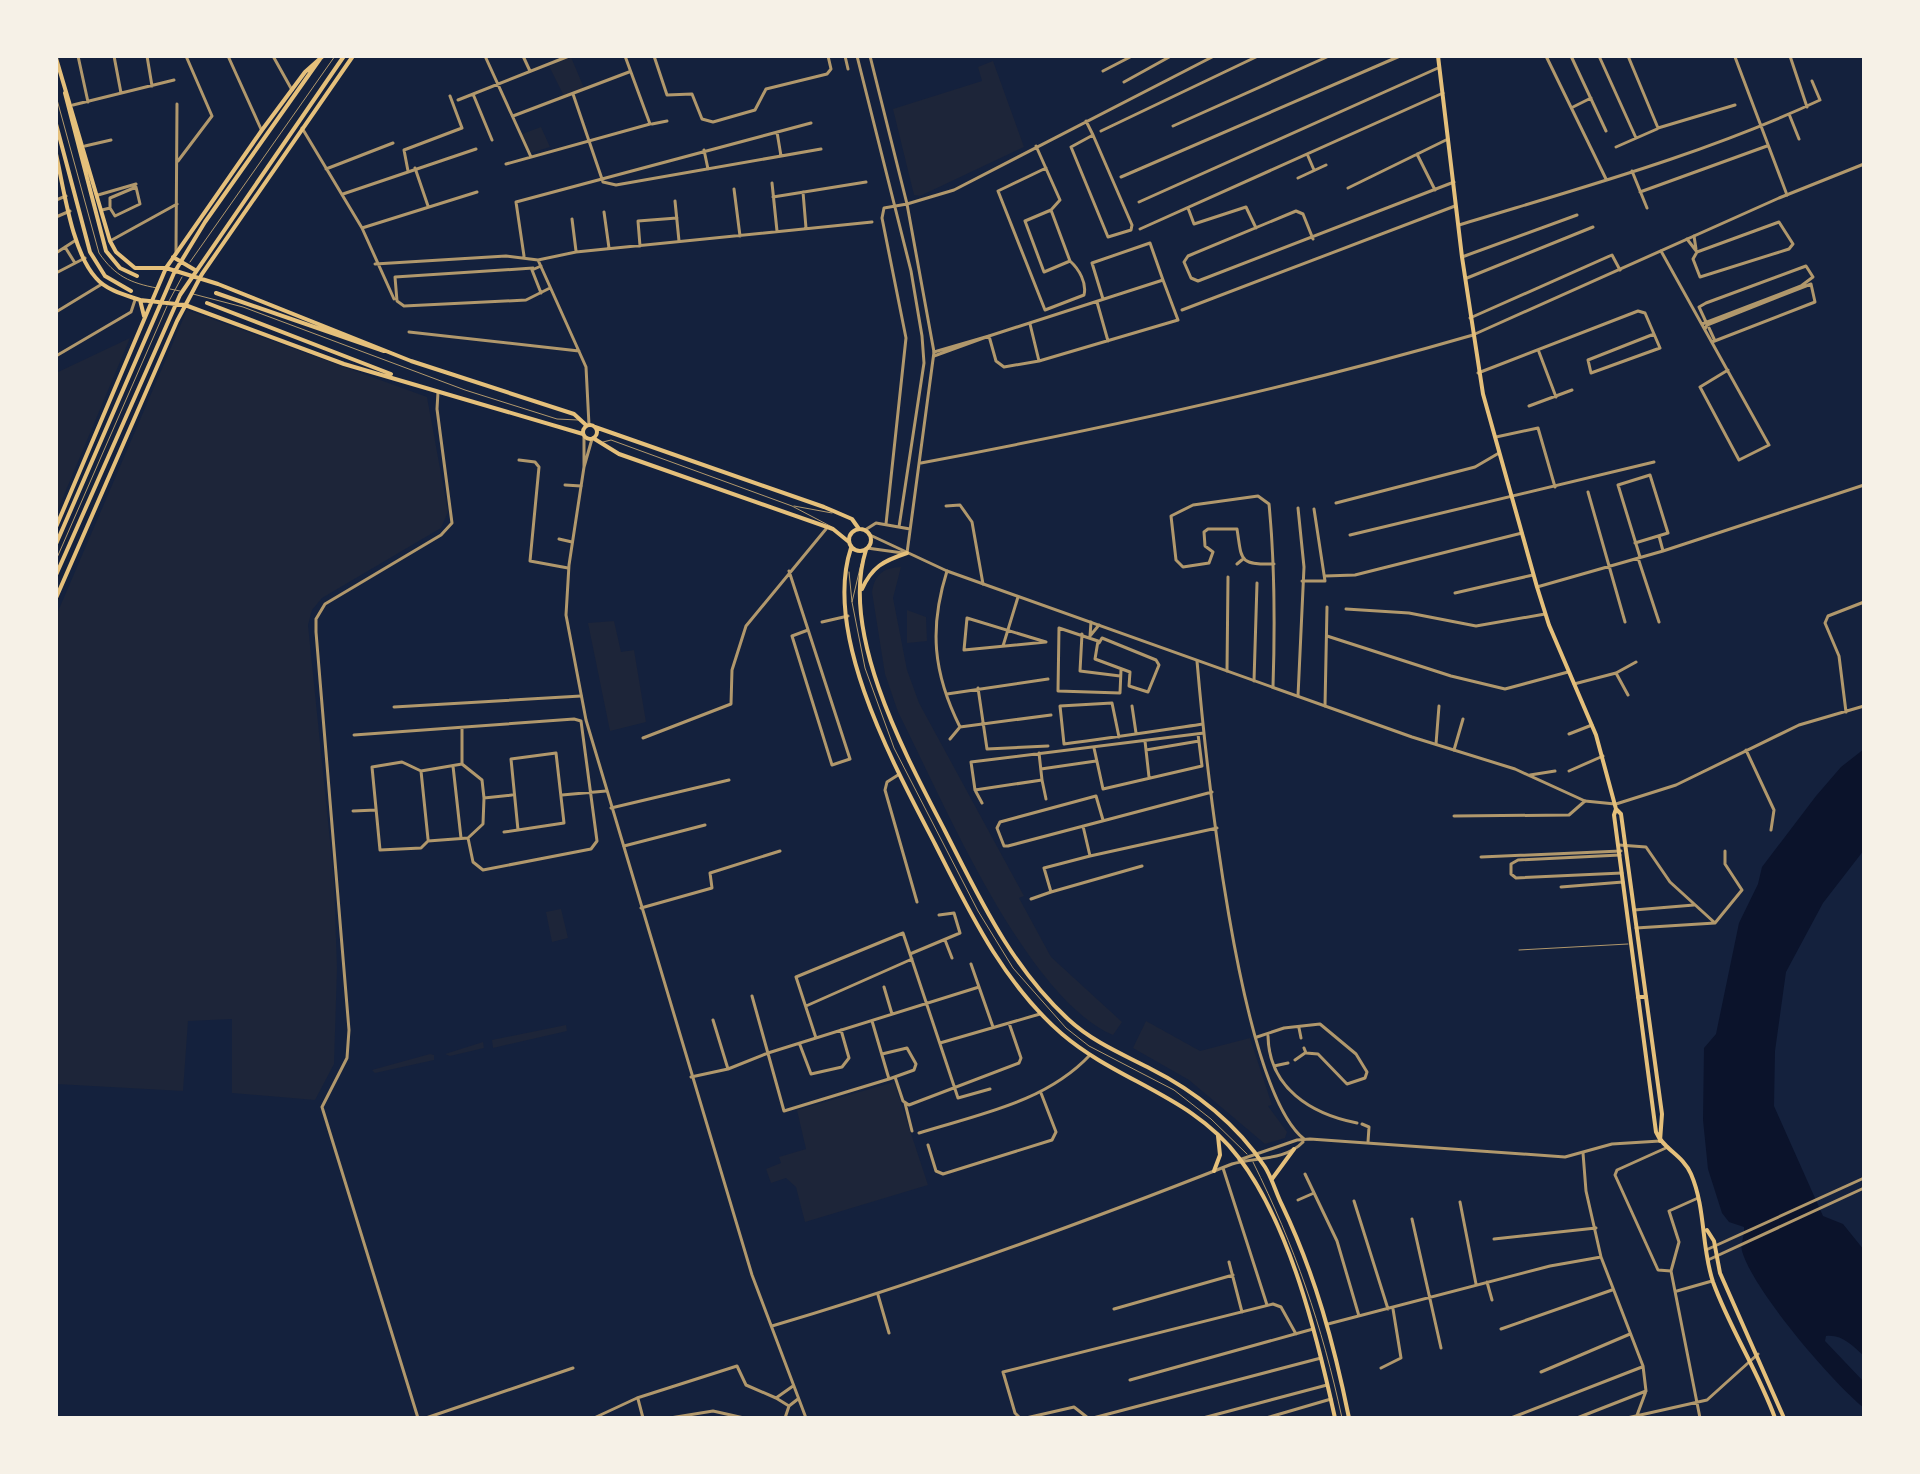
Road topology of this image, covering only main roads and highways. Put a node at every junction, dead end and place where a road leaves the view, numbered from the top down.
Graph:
1 (344, 56) edge
2 (353, 56) edge
3 (1438, 56) edge
4 (56, 58) edge
5 (321, 58) edge
6 (332, 72) junction
7 (340, 75) junction
8 (63, 87) junction
9 (56, 124) edge
10 (56, 155) edge
11 (174, 254) junction
12 (166, 268) junction
13 (137, 276) dead end
14 (201, 276) junction
15 (131, 291) dead end
16 (216, 293) dead end
17 (138, 300) junction
18 (151, 300) junction
19 (207, 303) dead end
20 (185, 305) junction
21 (145, 320) junction
22 (394, 353) junction
23 (406, 380) junction
24 (590, 426) junction
25 (584, 435) junction
26 (592, 438) junction
27 (56, 527) edge
28 (862, 529) junction
29 (56, 544) edge
30 (850, 545) junction
31 (866, 549) junction
32 (907, 553) road end
33 (56, 575) edge
34 (860, 595) junction
35 (56, 598) edge
36 (1616, 807) junction
37 (1638, 997) junction
38 (1646, 997) junction
39 (1218, 1135) junction
40 (1660, 1141) junction
41 (1294, 1149) road end
42 (1214, 1171) road end
43 (1271, 1180) junction
44 (1706, 1228) junction
45 (1335, 1418) edge
46 (1349, 1418) edge
47 (1775, 1418) edge
48 (1784, 1418) edge

1 - 6 main road
2 - 7 main road
3 - 36 main road
4 - 8 main road
5 - 11 main road
5 - 29 main road
6 - 7 main road
6 - 33 main road
7 - 14 main road
8 - 12 main road
8 - 13 main road
9 - 15 main road
10 - 17 main road
11 - 12 main road
11 - 14 main road
12 - 14 main road
12 - 18 main road
14 - 20 main road
14 - 22 main road
16 - 22 main road
17 - 18 main road
17 - 21 main road
18 - 20 main road
18 - 21 main road
19 - 23 main road
20 - 23 main road
20 - 35 main road
21 - 27 main road
22 - 24 main road
23 - 25 main road
24 - 25 main road
24 - 26 main road
24 - 28 main road
25 - 26 main road
26 - 30 main road
28 - 30 main road
28 - 31 main road
30 - 31 main road
30 - 39 main road
31 - 34 main road
32 - 34 main road
34 - 43 main road
36 - 37 main road
36 - 38 main road
37 - 38 main road
37 - 40 main road
38 - 40 main road
39 - 42 main road
39 - 45 main road
40 - 44 main road
41 - 43 main road
43 - 46 main road
44 - 47 main road
44 - 48 main road

